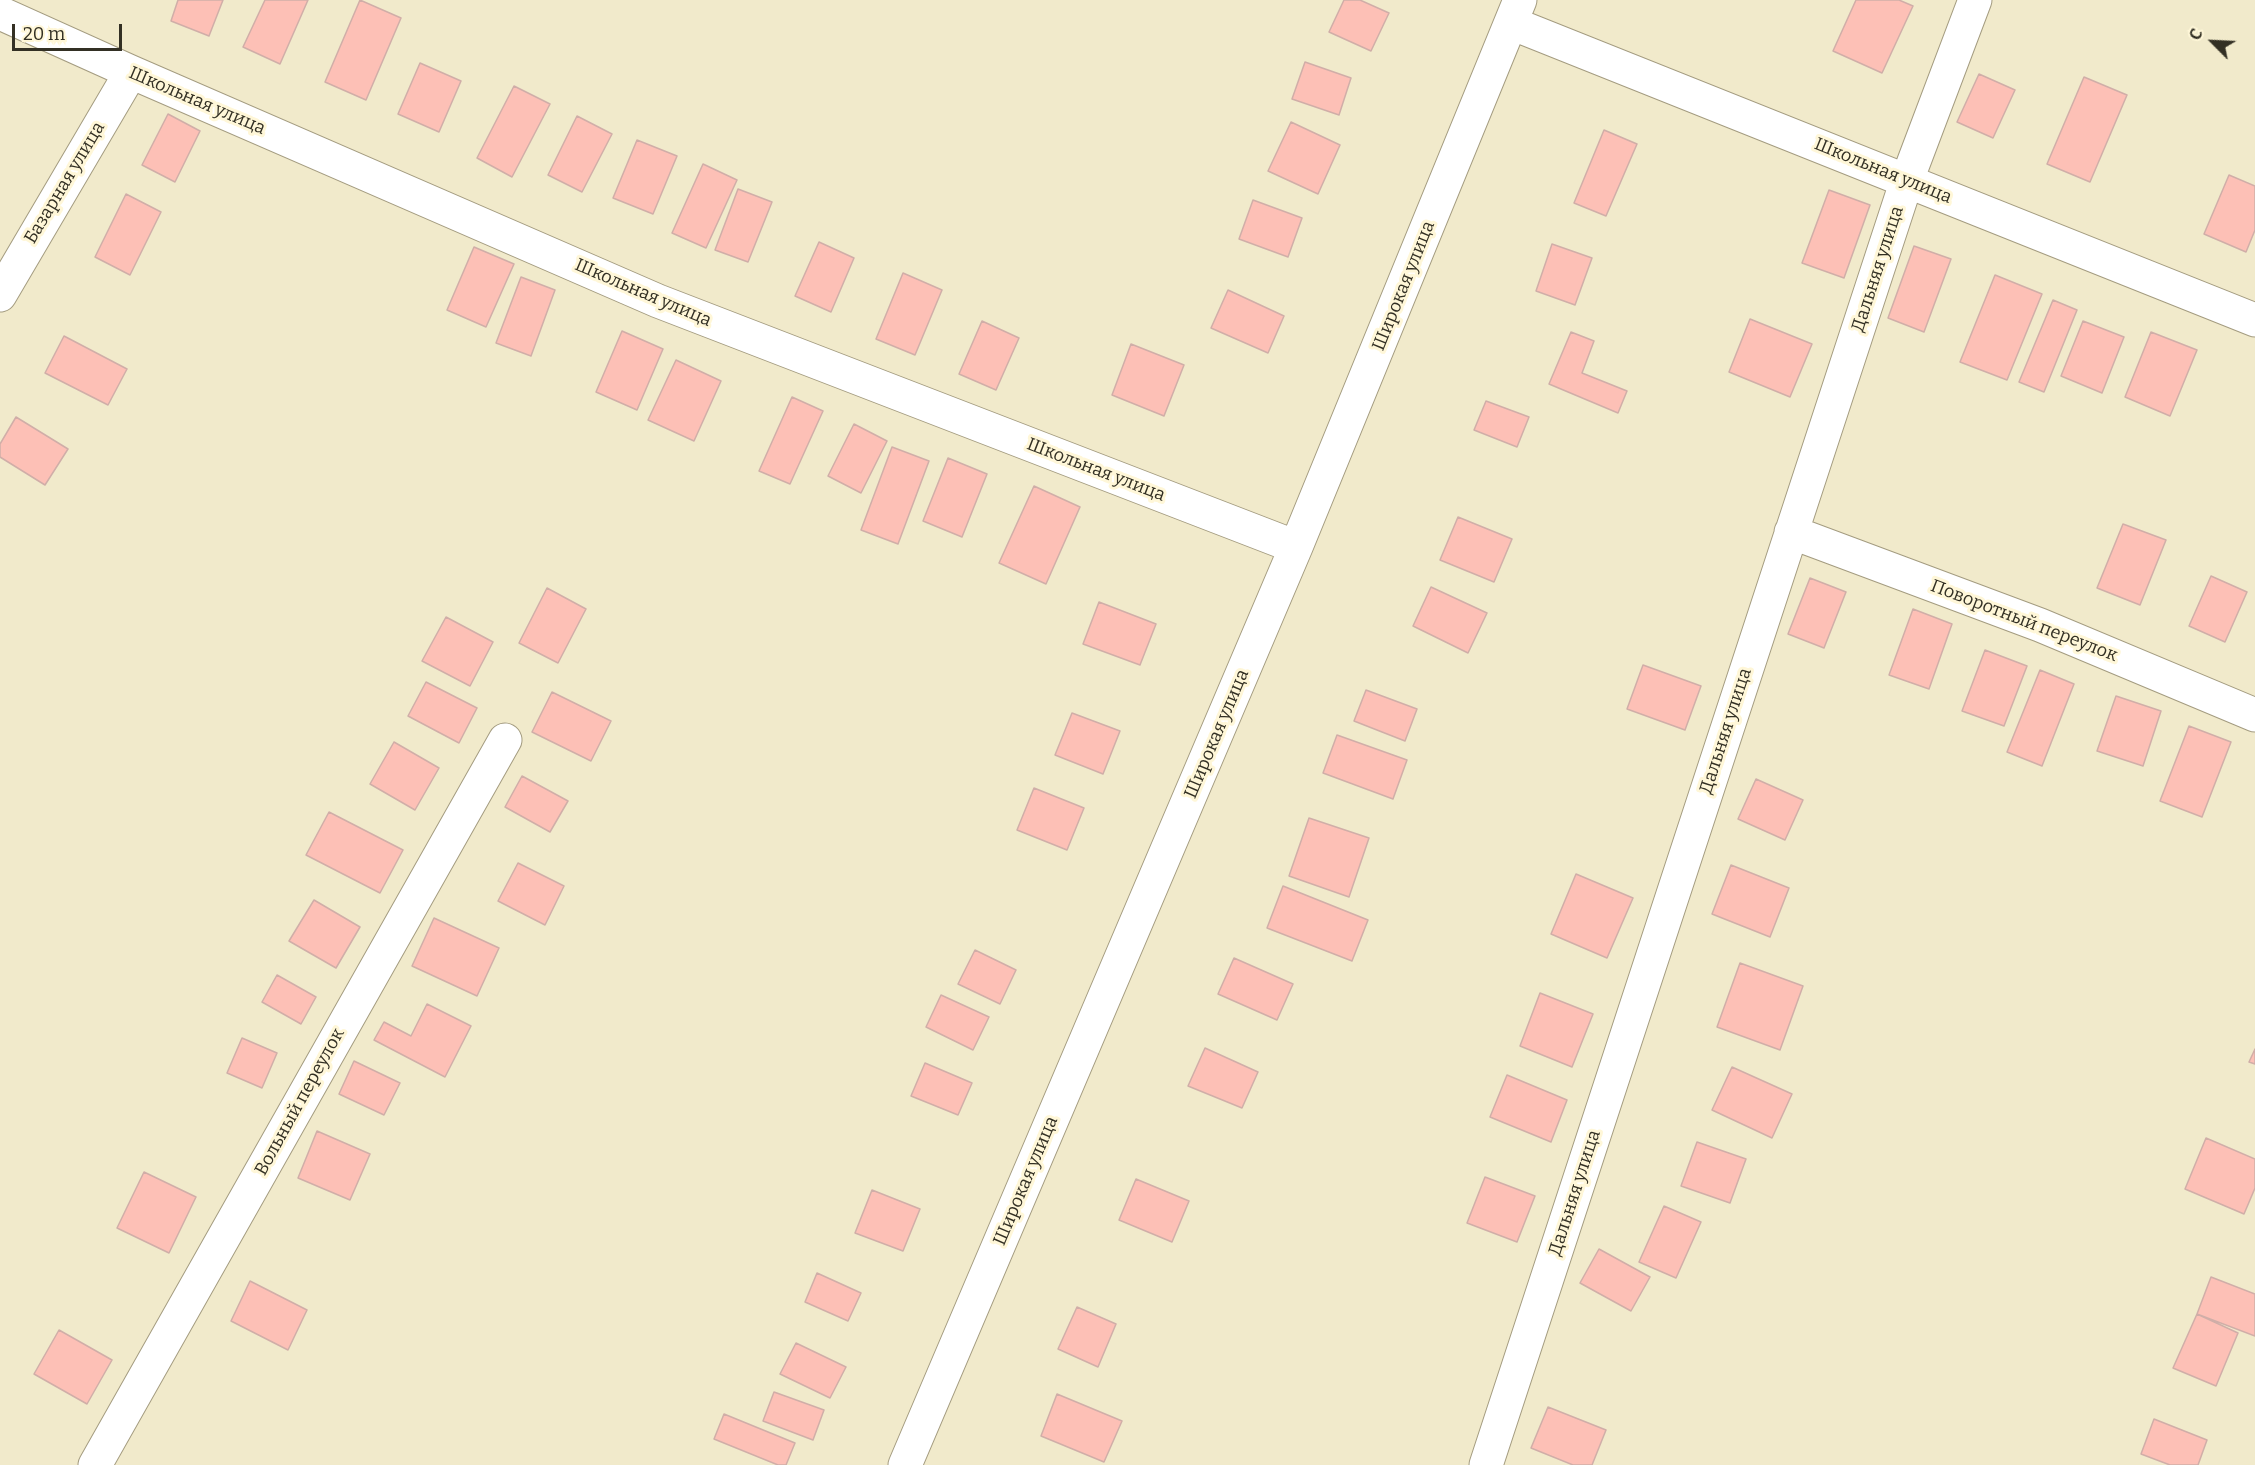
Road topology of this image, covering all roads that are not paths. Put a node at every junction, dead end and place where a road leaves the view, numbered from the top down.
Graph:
1 (1975, 0) edge
2 (1516, 12) edge
3 (0, 13) edge
4 (131, 72) junction
5 (1907, 180) junction
6 (0, 295) edge
7 (2255, 320) edge
8 (1791, 532) junction
9 (1296, 547) junction
10 (2255, 715) edge
11 (505, 740) dead end
12 (95, 1465) edge
13 (905, 1465) edge
14 (1486, 1465) edge

1 - 5 street, Дальняя улица
2 - 5 street, Школьная улица
2 - 9 street, Широкая улица
3 - 4 street, Школьная улица
4 - 6 street, Базарная улица
4 - 9 street, Школьная улица
5 - 7 street, Школьная улица
5 - 8 street, Дальняя улица
8 - 10 street, Поворотный переулок
8 - 14 street, Дальняя улица
9 - 13 street, Широкая улица
11 - 12 street, Вольный переулок

